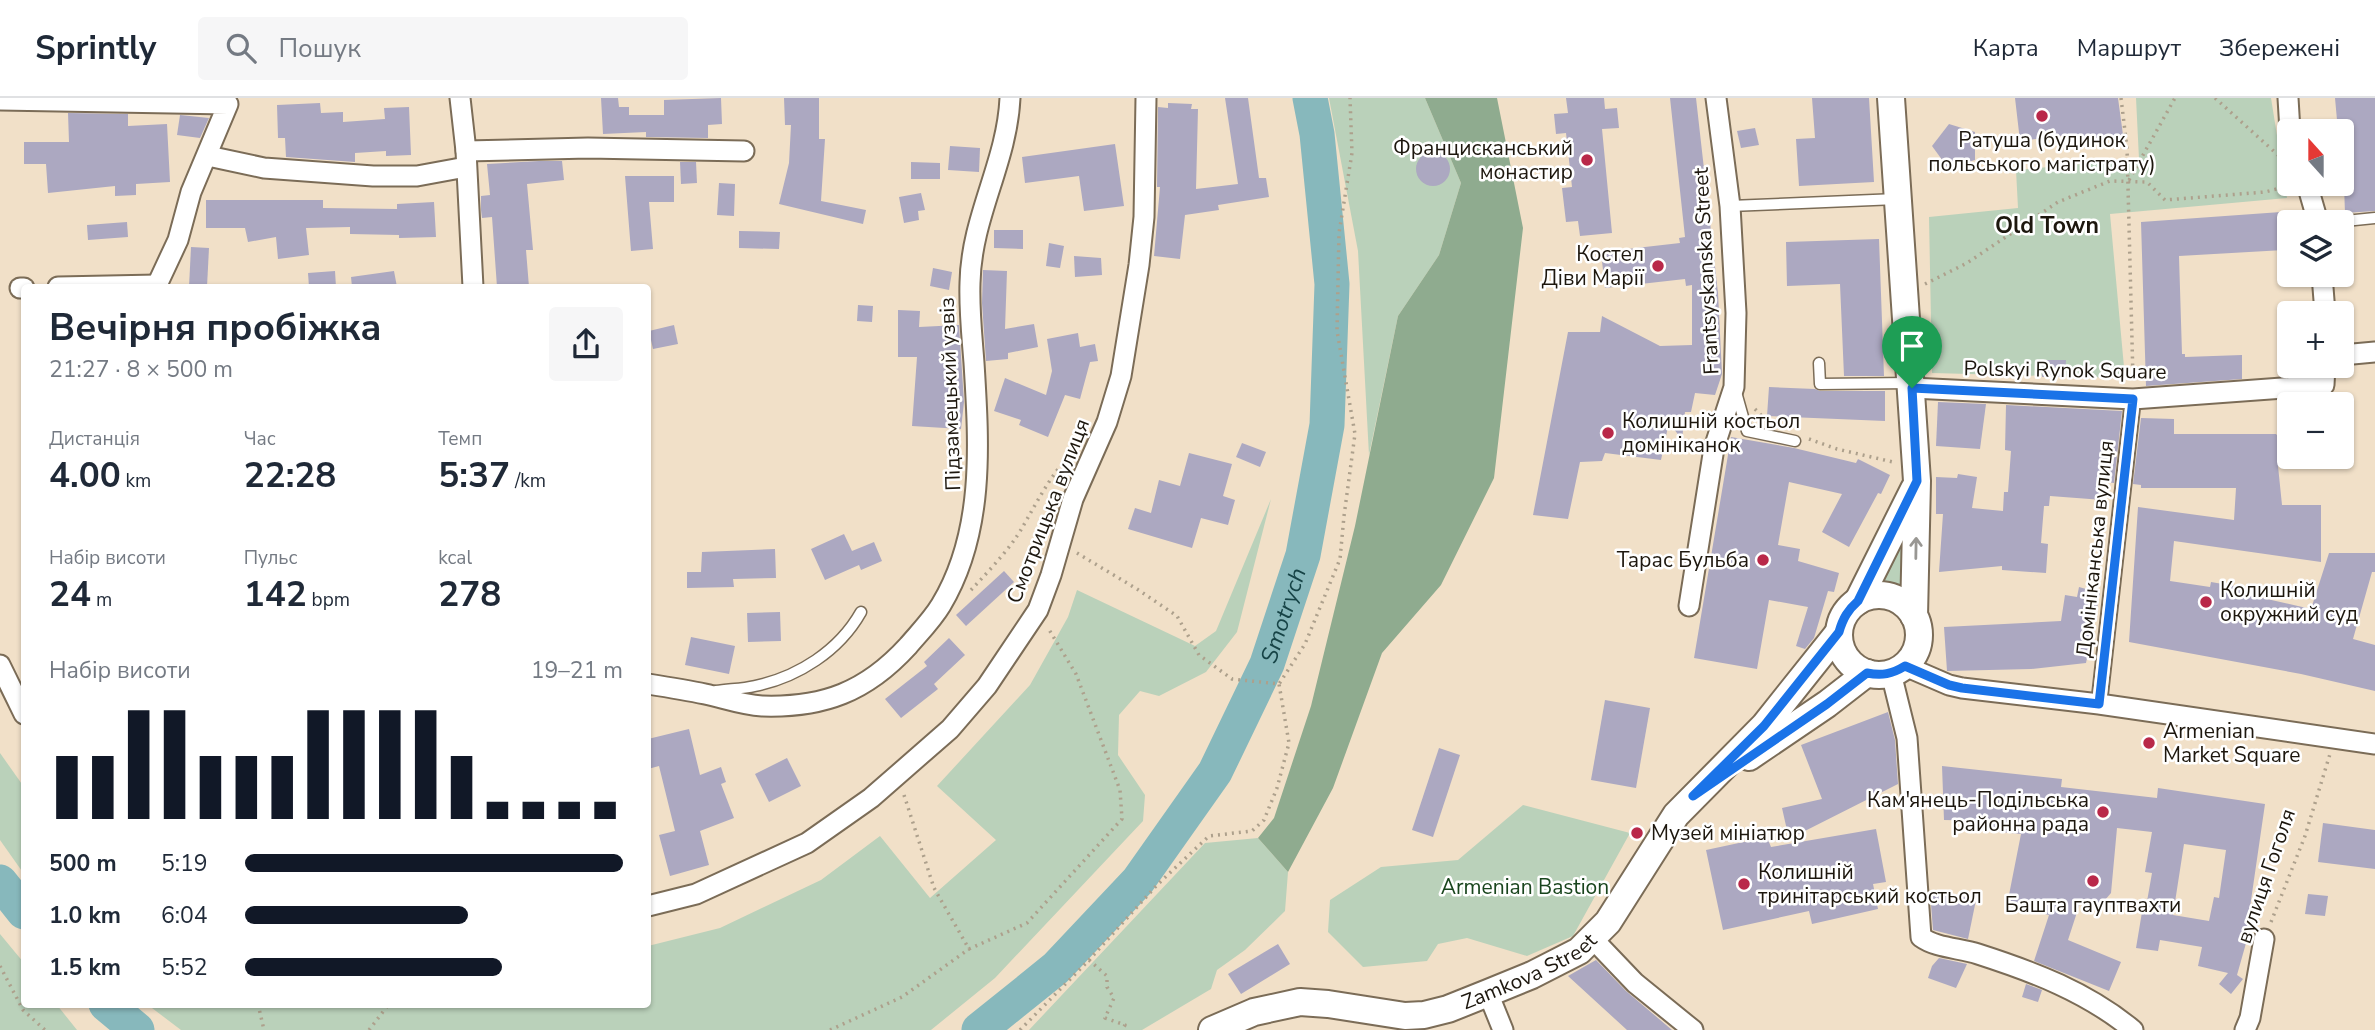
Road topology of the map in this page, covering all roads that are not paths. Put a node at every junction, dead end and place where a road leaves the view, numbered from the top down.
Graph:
1 (460, 98) edge
2 (1010, 98) edge
3 (1129, 98) edge
4 (1716, 98) edge
5 (1891, 98) edge
6 (2288, 98) edge
7 (0, 100) edge
8 (229, 101) edge
9 (1145, 107) edge
10 (2289, 119) edge
11 (744, 151) dead end
12 (208, 156) junction
13 (466, 159) junction
14 (1898, 199) junction
15 (1730, 206) junction
16 (2375, 218) edge
17 (2354, 220) edge
18 (157, 284) edge
19 (473, 284) edge
20 (2375, 352) edge
21 (2354, 354) edge
22 (1819, 363) dead end
23 (2325, 378) edge
24 (1911, 385) junction
25 (1734, 387) junction
26 (2133, 399) junction
27 (1799, 439) road end
28 (1917, 481) junction
29 (1858, 601) junction
30 (1689, 606) dead end
31 (861, 612) dead end
32 (1914, 616) junction
33 (1839, 632) junction
34 (0, 665) edge
35 (1887, 671) junction
36 (651, 685) edge
37 (705, 694) junction
38 (2099, 704) junction
39 (21, 708) edge
40 (2375, 744) edge
41 (1693, 796) junction
42 (651, 905) edge
43 (1593, 939) junction
44 (2264, 939) road end
45 (1488, 993) junction
46 (1212, 1030) edge
47 (1503, 1030) edge
48 (1693, 1030) edge
49 (2133, 1030) edge
50 (2245, 1030) edge

1 - 13 street
2 - 37 street, Підзамецький узвіз
3 - 9 street
4 - 15 street, Frantsyskanska Street
5 - 14 main road
6 - 10 street
7 - 8 street
8 - 12 street
9 - 42 street, Смотрицька вулиця
11 - 13 street
12 - 13 street
12 - 18 street
13 - 19 street
14 - 15 lane
14 - 24 main road
15 - 25 street, Frantsyskanska Street
16 - 17 lane
20 - 21 street
22 - 24 lane
23 - 26 street, Polskyi Rynok Square
24 - 26 street, Polskyi Rynok Square
24 - 28 main road
25 - 27 lane
25 - 30 street, Frantsyskanska Street
26 - 38 street, Домініканська вулиця
28 - 29 main road
32 -> 28 main road
29 - 32 main road
29 - 33 main road
31 - 37 lane
32 - 35 main road
33 - 35 main road
33 - 41 main road, Zamkova Street
34 - 39 street
35 - 38 street
35 - 41 main road, Zamkova Street
35 - 49 street
36 - 37 street, Підзамецький узвіз
38 - 40 street
41 - 43 main road, Zamkova Street
43 - 45 main road, Zamkova Street
43 - 48 street
44 - 50 street, вулиця Гоголя
45 - 46 main road, Zamkova Street
45 - 47 street

